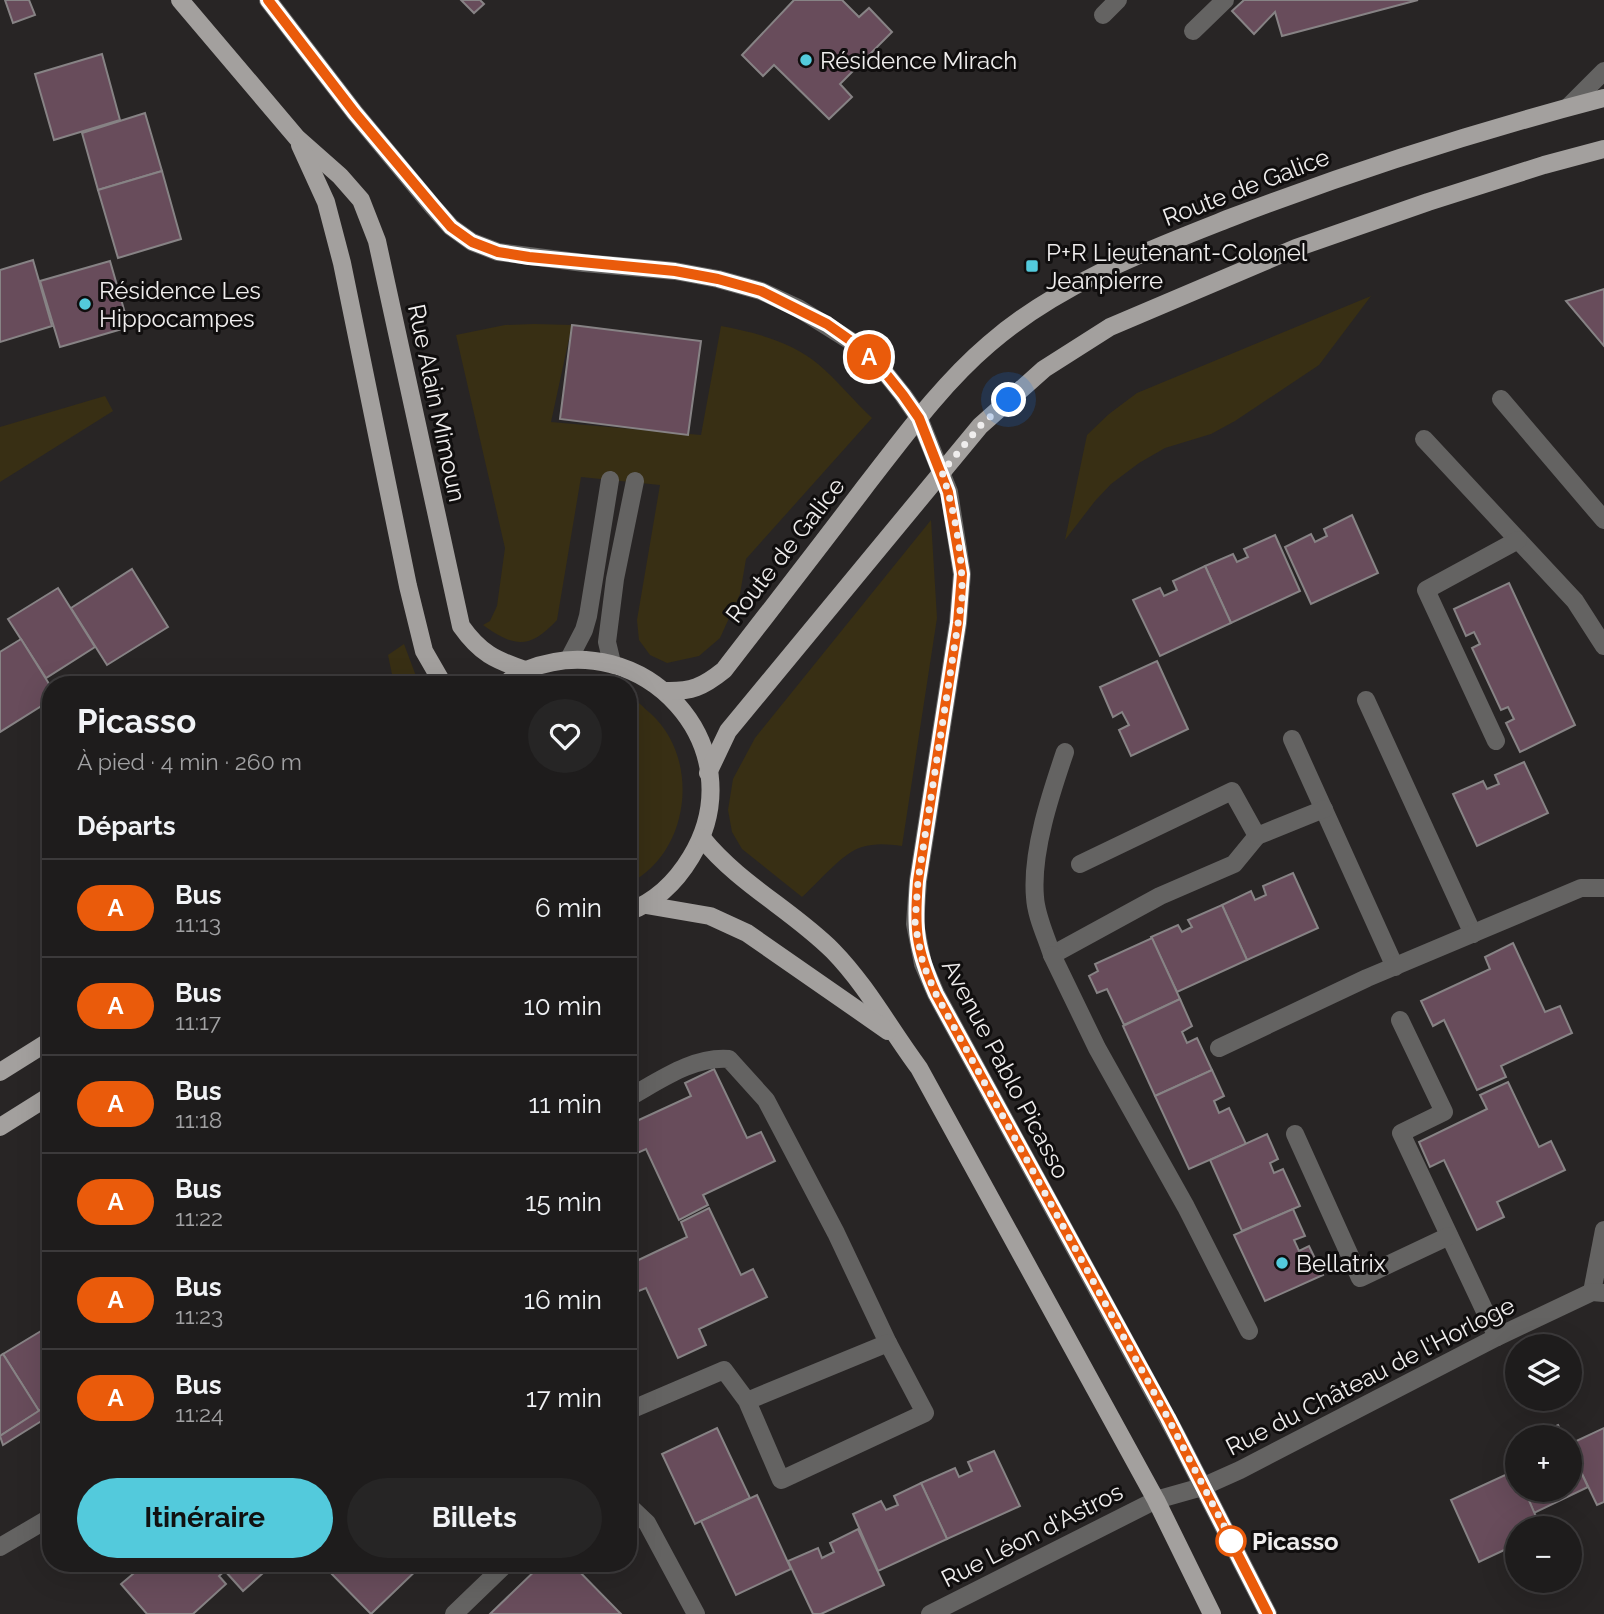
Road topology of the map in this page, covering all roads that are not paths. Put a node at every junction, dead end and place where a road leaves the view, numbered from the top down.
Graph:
1 (268, 0) edge
2 (1118, 0) edge
3 (1225, 0) edge
4 (186, 3) edge
5 (1103, 15) dead end
6 (1194, 31) dead end
7 (1604, 71) edge
8 (1604, 98) edge
9 (1568, 107) junction
10 (297, 138) junction
11 (1604, 149) edge
12 (1501, 399) dead end
13 (919, 418) junction
14 (1424, 439) dead end
15 (942, 472) junction
16 (610, 480) dead end
17 (635, 481) dead end
18 (1604, 520) edge
19 (1518, 540) junction
20 (1604, 646) edge
21 (569, 659) junction
22 (612, 663) junction
23 (525, 670) junction
24 (438, 676) edge
25 (516, 676) edge
26 (664, 691) junction
27 (1366, 700) dead end
28 (1292, 739) dead end
29 (1496, 741) dead end
30 (1065, 752) dead end
31 (708, 774) junction
32 (1324, 809) junction
33 (1256, 836) junction
34 (702, 838) junction
35 (1080, 864) dead end
36 (1604, 888) edge
37 (646, 905) junction
38 (637, 908) edge
39 (1473, 933) junction
40 (1052, 955) junction
41 (1395, 967) junction
42 (1400, 1020) dead end
43 (894, 1034) junction
44 (42, 1046) edge
45 (1219, 1048) dead end
46 (0, 1072) edge
47 (637, 1093) edge
48 (42, 1100) edge
49 (0, 1127) edge
50 (1294, 1134) dead end
51 (1604, 1230) edge
52 (1449, 1236) junction
53 (1598, 1293) edge
54 (1249, 1331) dead end
55 (1497, 1337) junction
56 (888, 1343) junction
57 (747, 1401) junction
58 (637, 1406) edge
59 (1202, 1487) junction
60 (1156, 1500) junction
61 (637, 1514) edge
62 (42, 1522) edge
63 (0, 1547) edge
64 (498, 1572) edge
65 (454, 1614) edge
66 (696, 1614) edge
67 (930, 1614) edge
68 (1212, 1614) edge
69 (1268, 1614) edge

1 - 13 street, Avenue Pablo Picasso
2 - 5 street
3 - 6 street
4 - 10 main road, Rue Alain Mimoun
7 - 9 street
8 - 9 main road, Route de Galice
9 - 13 main road, Route de Galice
10 - 23 main road, Rue Alain Mimoun
10 - 24 main road, Rue Alain Mimoun
11 - 15 main road
12 - 18 street
13 - 15 street, Avenue Pablo Picasso
13 - 26 main road, Route de Galice
14 - 19 street
15 - 31 main road
15 - 59 street, Avenue Pablo Picasso
16 - 21 street
17 - 22 street
19 - 20 street
19 - 29 street
21 - 22 main road
21 - 23 main road
22 - 26 main road
23 - 25 main road
26 - 31 main road
27 - 39 street
28 - 32 street
30 - 40 street
31 - 34 main road
32 - 33 street
32 - 41 street
33 - 35 street
33 - 40 street
34 - 37 main road
34 - 43 main road
36 - 39 street
37 - 38 main road
37 - 43 main road
39 - 41 street
40 - 54 street
41 - 45 street
42 - 52 street
43 - 60 main road
44 - 46 main road
47 - 56 street
48 - 49 main road
50 - 52 street
51 - 53 street
52 - 55 street
53 - 55 street, Rue du Château de l'Horloge
55 - 59 street, Rue du Château de l'Horloge
56 - 57 street
56 - 57 street
57 - 58 street
59 - 60 street, Rue du Château de l'Horloge
59 - 69 street, Avenue Pablo Picasso
60 - 67 street, Rue Léon d'Astros
60 - 68 main road
61 - 66 street
62 - 63 street
64 - 65 street

